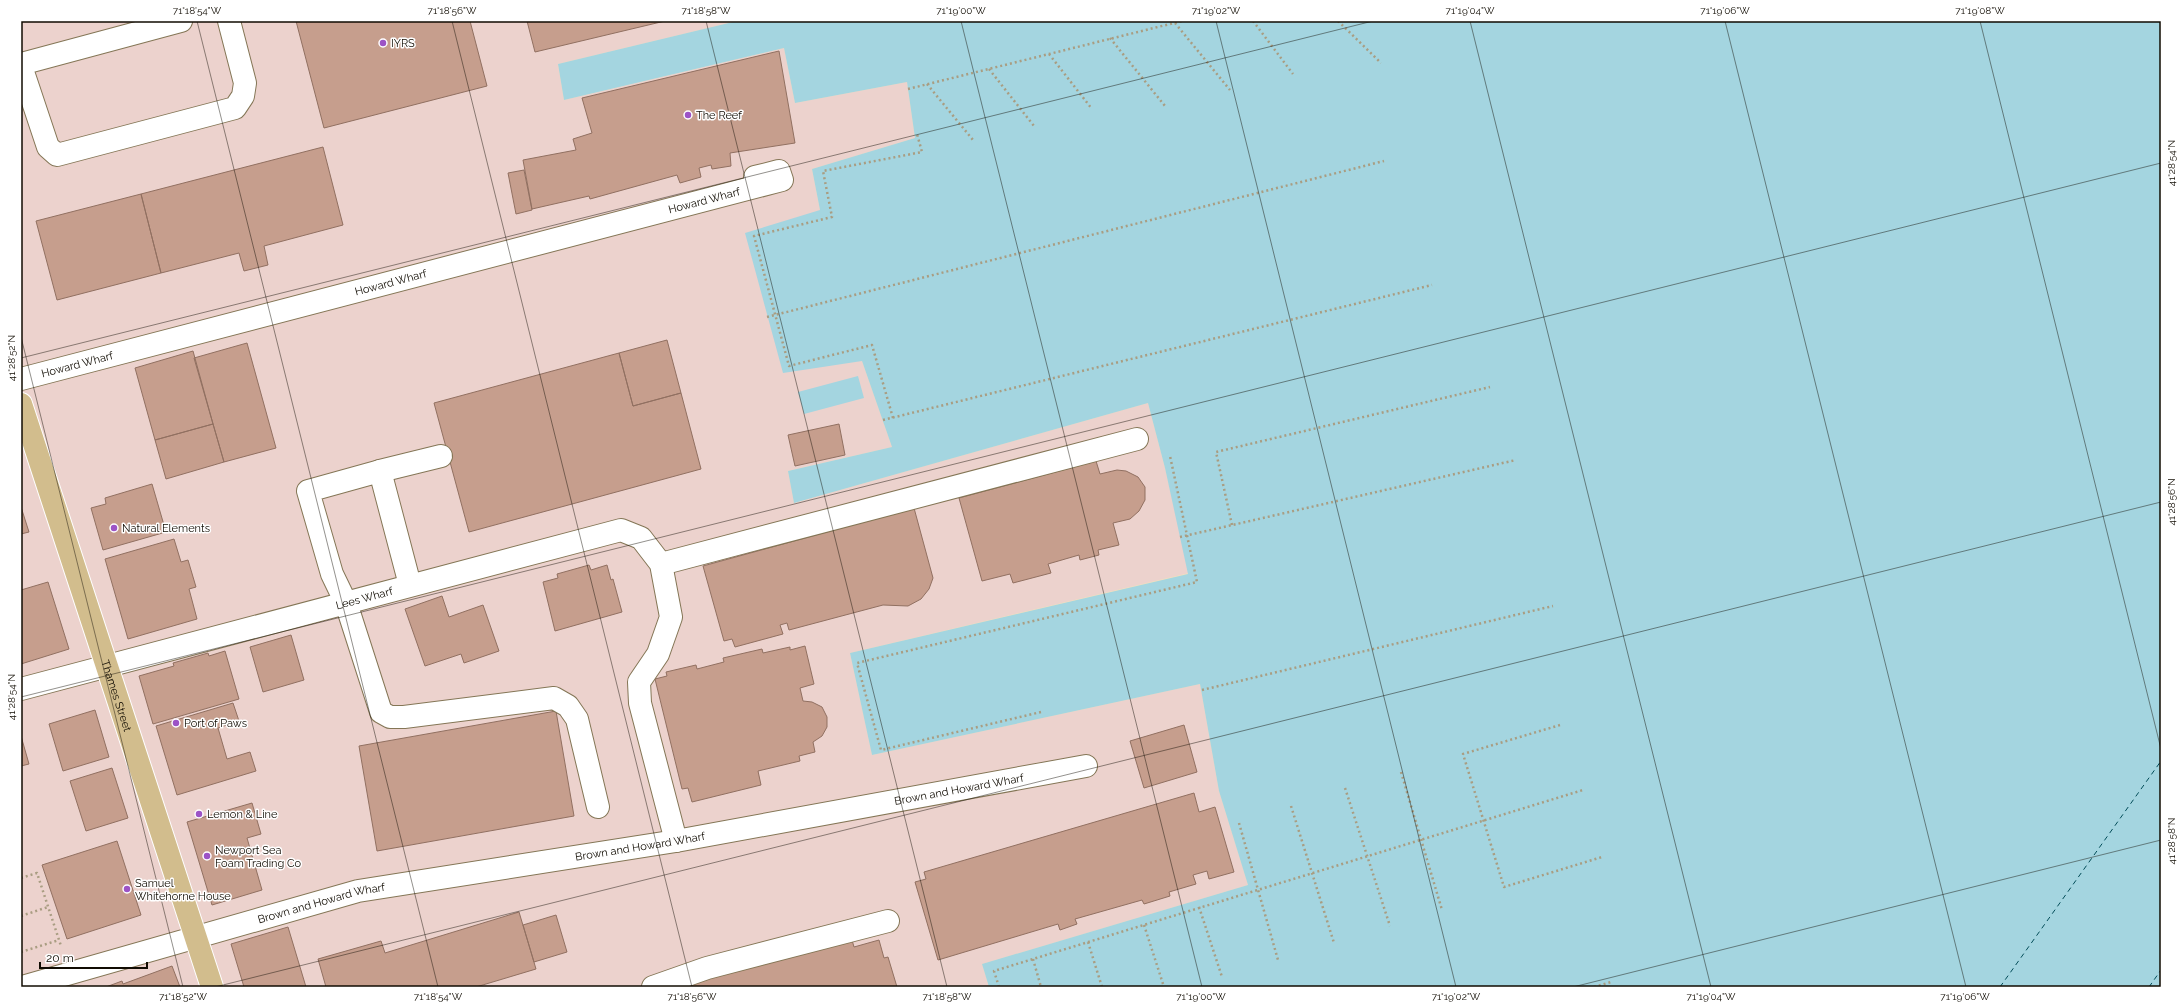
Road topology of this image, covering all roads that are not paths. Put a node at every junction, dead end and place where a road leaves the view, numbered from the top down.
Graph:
1 (181, 21) edge
2 (229, 21) edge
3 (21, 65) edge
4 (760, 185) dead end
5 (21, 379) edge
6 (21, 404) edge
7 (1137, 439) dead end
8 (441, 456) dead end
9 (380, 472) junction
10 (661, 564) junction
11 (410, 585) junction
12 (346, 603) junction
13 (107, 665) junction
14 (21, 690) edge
15 (1086, 766) dead end
16 (598, 807) dead end
17 (676, 841) junction
18 (888, 921) dead end
19 (196, 936) junction
20 (661, 986) edge
21 (22, 987) edge
22 (212, 987) edge

1 - 3 street
2 - 3 street
4 - 5 street, Howard Wharf
6 - 13 main road, Thames Street
7 - 10 street
8 - 9 street
9 - 11 street
9 - 12 street
10 - 11 street, Lees Wharf
10 - 17 street
11 - 12 street, Lees Wharf
12 - 13 street, Lees Wharf
12 - 16 street
13 - 14 street, Lees Wharf
13 - 19 main road, Thames Street
15 - 17 street, Brown and Howard Wharf
17 - 19 street, Brown and Howard Wharf
18 - 20 street
19 - 21 street, Brown and Howard Wharf
19 - 22 main road, Thames Street

